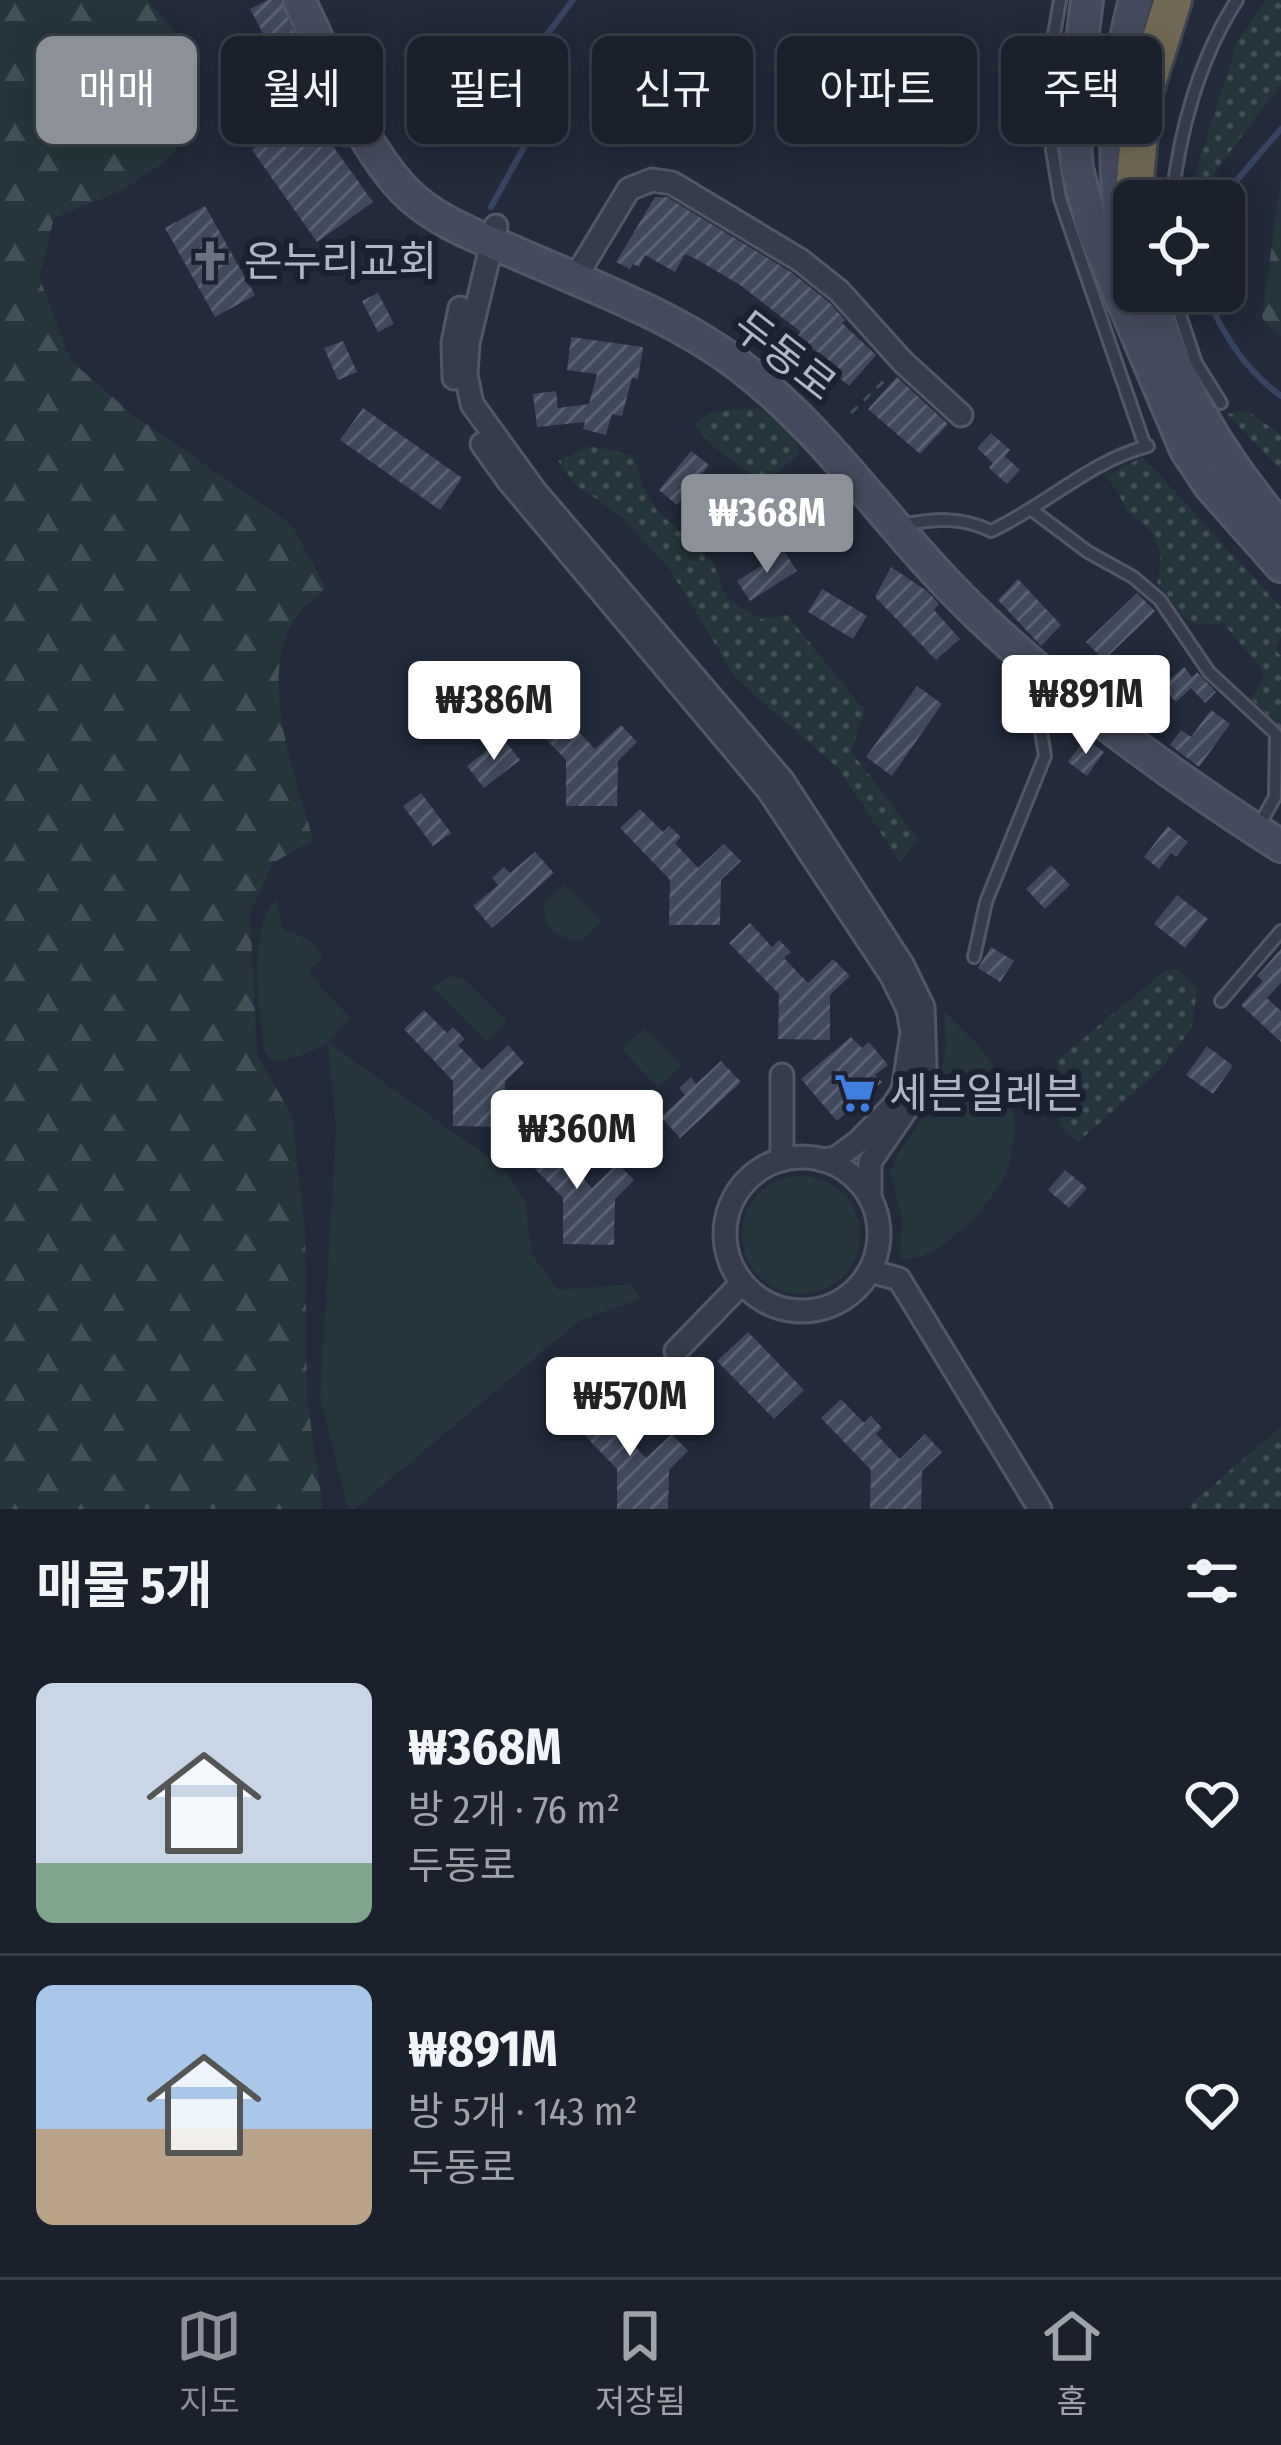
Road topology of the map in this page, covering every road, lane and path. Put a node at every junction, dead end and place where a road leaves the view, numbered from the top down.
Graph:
1 (299, 0) edge
2 (317, 0) edge
3 (1060, 0) edge
4 (1087, 0) edge
5 (1135, 0) edge
6 (1150, 0) edge
7 (1173, 0) edge
8 (1237, 0) edge
9 (1135, 180) edge
10 (1136, 180) edge
11 (1174, 180) edge
12 (487, 231) junction
13 (579, 272) junction
14 (1157, 312) edge
15 (1179, 312) edge
16 (1144, 347) junction
17 (903, 362) junction
18 (1220, 403) dead end
19 (851, 413) dead end
20 (962, 415) dead end
21 (1033, 510) junction
22 (905, 525) junction
23 (1281, 528) edge
24 (1281, 566) edge
25 (1053, 673) junction
26 (1270, 833) edge
27 (1281, 931) edge
28 (974, 956) dead end
29 (1220, 1001) dead end
30 (782, 1075) dead end
31 (782, 1160) junction
32 (822, 1160) junction
33 (870, 1198) junction
34 (870, 1271) junction
35 (742, 1283) junction
36 (676, 1351) dead end
37 (1040, 1509) edge

1 - 12 street, 두동로
2 - 12 street, 두동로
3 - 21 lane
4 - 16 street
5 - 16 street
6 - 9 highway
7 - 10 highway
8 - 11 lane
12 - 13 street, 두동로
12 - 32 street
12 - 33 street
13 - 17 street
13 - 22 street, 두동로
14 - 23 street
15 - 18 lane
16 - 24 street
17 - 19 path
17 - 20 street
21 - 22 lane
21 - 26 lane
22 - 25 street, 두동로
25 - 26 street, 두동로
25 - 28 lane
27 - 29 lane
30 - 31 street
31 - 32 street
31 - 35 street
32 - 33 street
33 - 34 street
34 - 35 street
34 - 37 street
35 - 36 street

